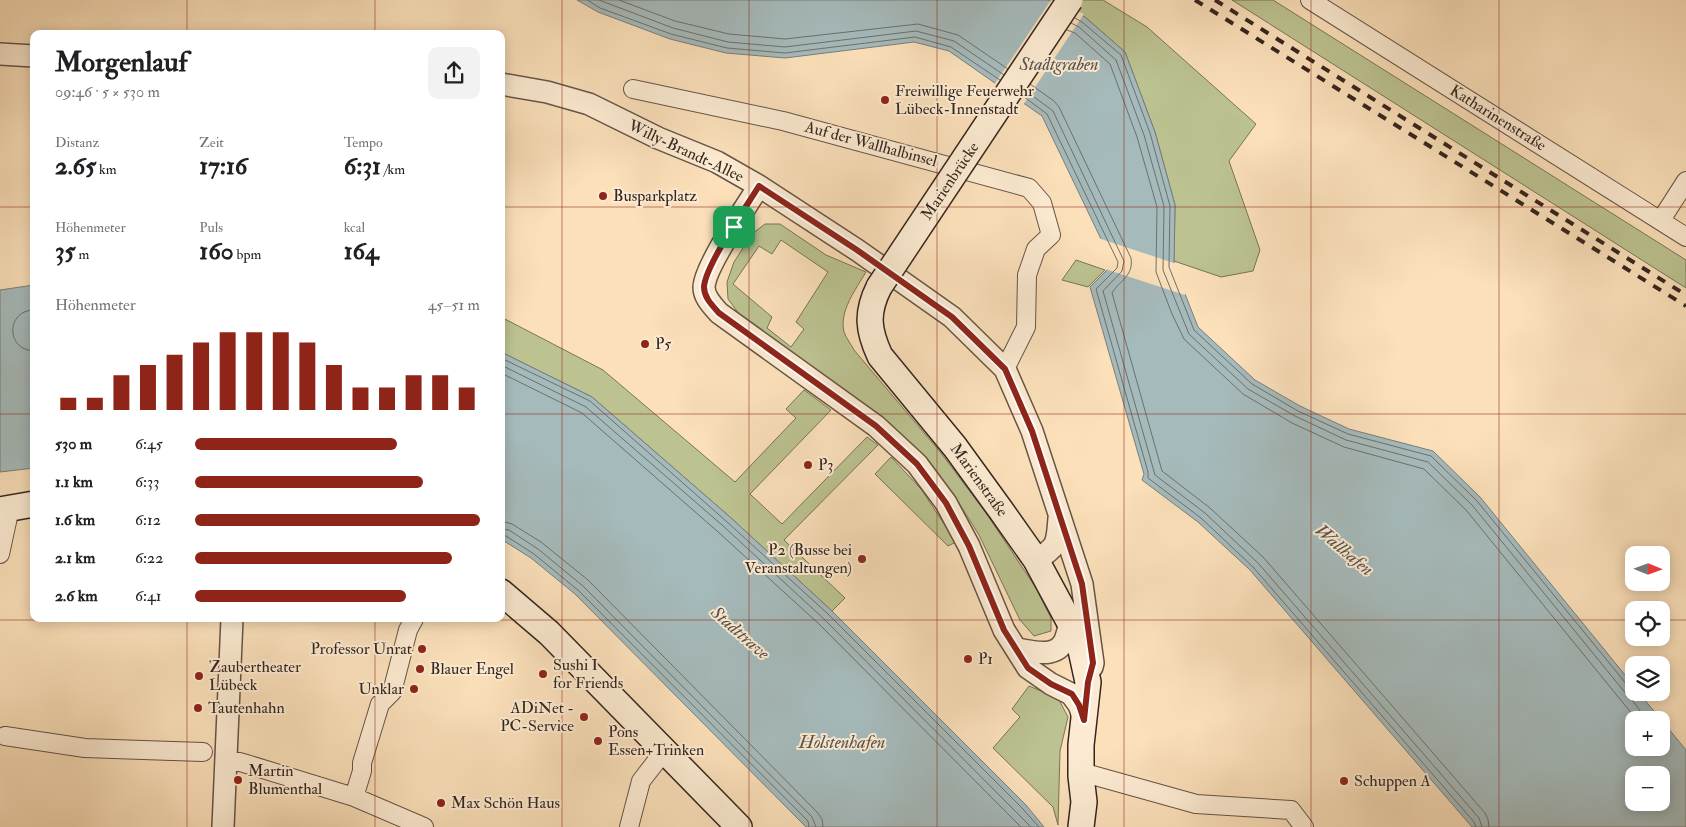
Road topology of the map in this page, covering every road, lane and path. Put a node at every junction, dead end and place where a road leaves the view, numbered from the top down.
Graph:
1 (1070, 0) edge
2 (1310, 0) edge
3 (0, 54) edge
4 (30, 56) edge
5 (505, 85) edge
6 (633, 89) dead end
7 (1686, 181) edge
8 (759, 186) junction
9 (1660, 220) junction
10 (1686, 237) edge
11 (879, 287) joint
12 (1005, 369) junction
13 (15, 507) edge
14 (1059, 512) junction
15 (1, 548) edge
16 (1036, 560) junction
17 (505, 595) edge
18 (232, 622) edge
19 (412, 622) edge
20 (1070, 623) junction
21 (1016, 649) junction
22 (1088, 682) junction
23 (1084, 720) junction
24 (2, 735) edge
25 (665, 750) junction
26 (215, 755) junction
27 (1081, 776) junction
28 (354, 797) junction
29 (223, 827) edge
30 (424, 827) edge
31 (629, 827) edge
32 (739, 827) edge
33 (1070, 827) edge
34 (1081, 827) edge
35 (1304, 827) edge

1 - 11 main road, Marienbrücke, bridge
2 - 9 street, Katharinenstraße
3 - 4 street
5 - 8 street, Willy-Brandt-Allee
6 - 12 street, Auf der Wallhalbinsel
7 - 9 street
8 - 12 street, Willy-Brandt-Allee
8 - 21 street
9 - 10 street, Katharinenstraße
11 - 16 main road, Marienstraße
12 - 14 street, Willy-Brandt-Allee
13 - 15 street
14 - 16 street, Willy-Brandt-Allee
14 - 22 street, Willy-Brandt-Allee
16 - 20 main road, Marienstraße
17 - 25 main road
18 - 26 street
19 - 28 street
20 - 21 street
20 - 22 main road, Marienstraße
21 - 23 street
22 - 23 main road, Willy-Brandt-Allee
23 - 27 main road, Willy-Brandt-Allee
24 - 26 street
25 - 31 street
25 - 32 main road
26 - 28 street
26 - 29 street
27 - 33 main road, Willy-Brandt-Allee
27 - 34 main road, Willy-Brandt-Allee
27 - 35 street
28 - 30 street

